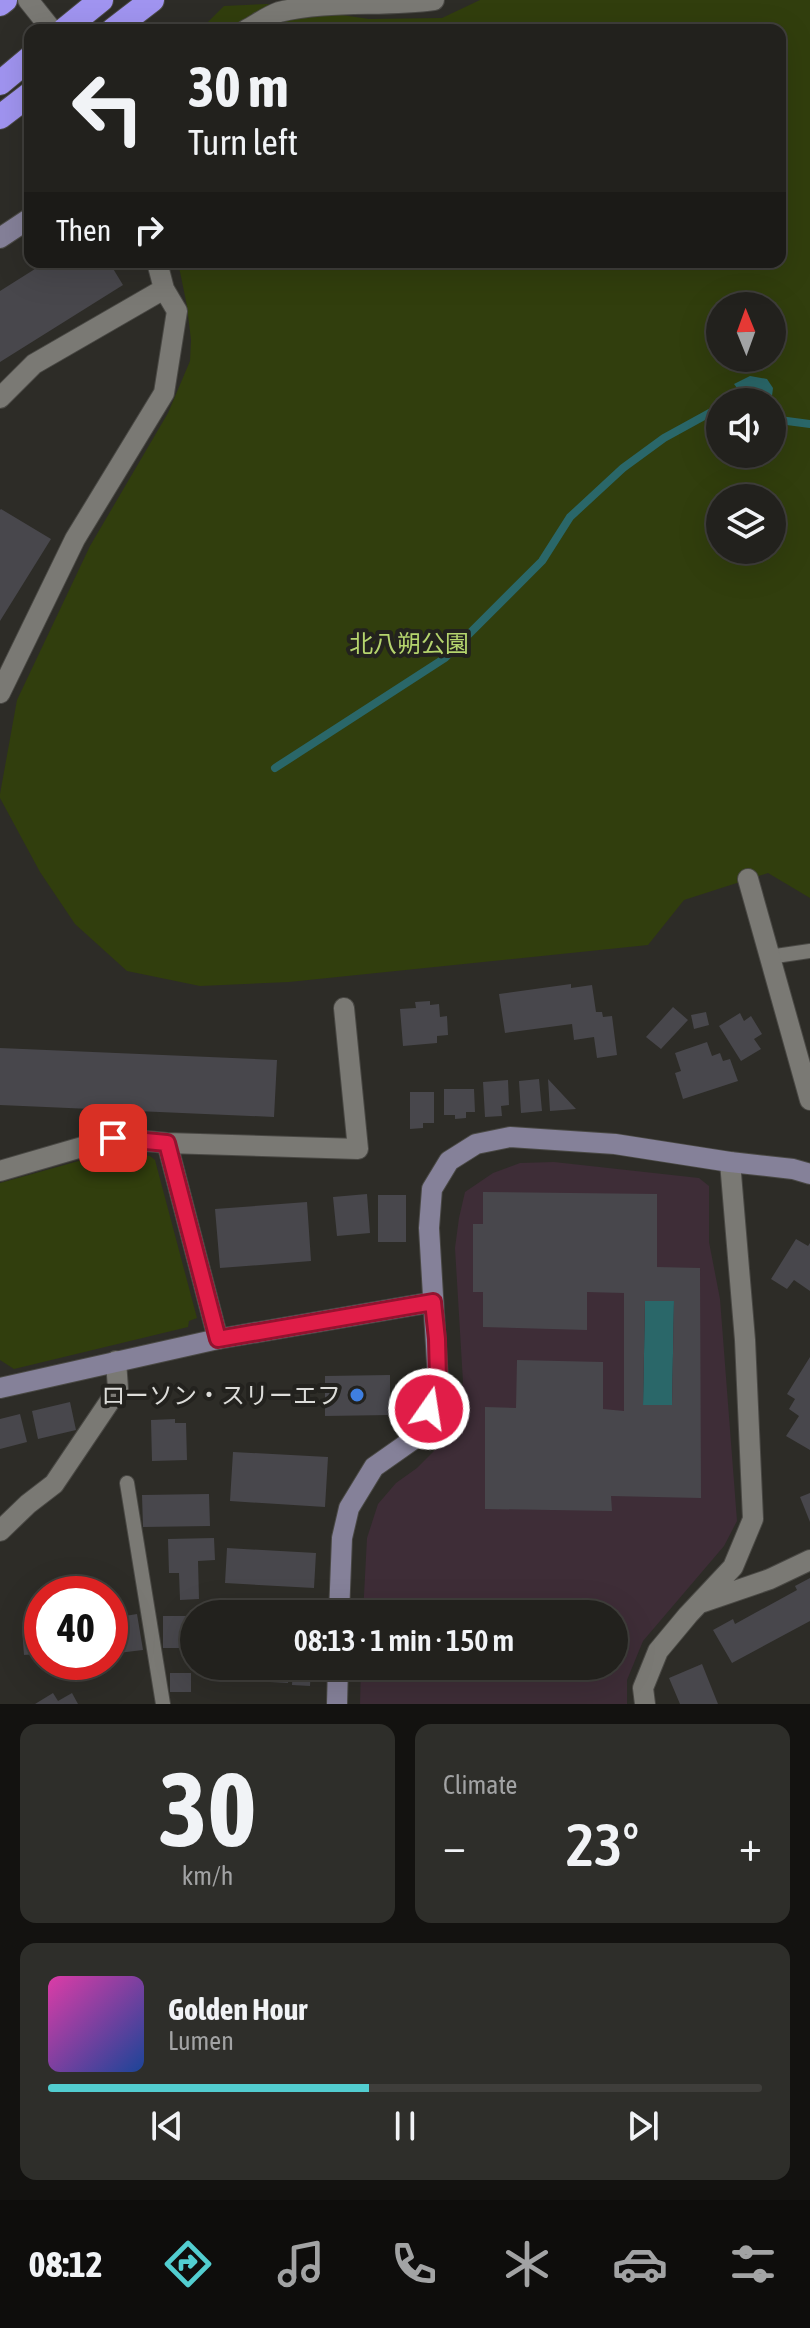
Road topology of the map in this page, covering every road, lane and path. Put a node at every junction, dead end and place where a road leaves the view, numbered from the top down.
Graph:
1 (5, 0) edge
2 (28, 0) edge
3 (101, 0) edge
4 (152, 0) edge
5 (434, 0) edge
6 (0, 4) edge
7 (47, 24) edge
8 (71, 24) edge
9 (121, 24) edge
10 (257, 24) edge
11 (24, 63) edge
12 (0, 83) edge
13 (24, 99) edge
14 (0, 117) edge
15 (24, 222) edge
16 (0, 238) edge
17 (159, 268) edge
18 (164, 289) junction
19 (0, 398) edge
20 (0, 693) edge
21 (748, 879) dead end
22 (810, 951) edge
23 (769, 957) junction
24 (344, 1008) dead end
25 (810, 1100) edge
26 (167, 1143) junction
27 (730, 1162) junction
28 (0, 1171) edge
29 (810, 1174) edge
30 (433, 1302) junction
31 (218, 1339) junction
32 (116, 1361) junction
33 (0, 1388) edge
34 (127, 1483) dead end
35 (0, 1531) edge
36 (810, 1560) edge
37 (340, 1600) edge
38 (699, 1603) junction
39 (338, 1680) edge
40 (163, 1704) edge
41 (337, 1704) edge
42 (645, 1704) edge

1 - 6 highway
2 - 7 street
3 - 8 highway
4 - 9 highway
5 - 10 street
11 - 12 highway
13 - 14 highway
15 - 16 street
17 - 18 street
18 - 19 street
18 - 20 street
21 - 23 street
22 - 23 lane
23 - 25 street
24 - 26 street
26 - 28 street
26 - 31 street
27 - 29 street
27 - 30 street
27 - 38 street
30 - 31 street
30 - 37 street
31 - 32 street
32 - 33 street
32 - 35 street
34 - 40 lane
36 - 38 street
38 - 42 street
39 - 41 street

